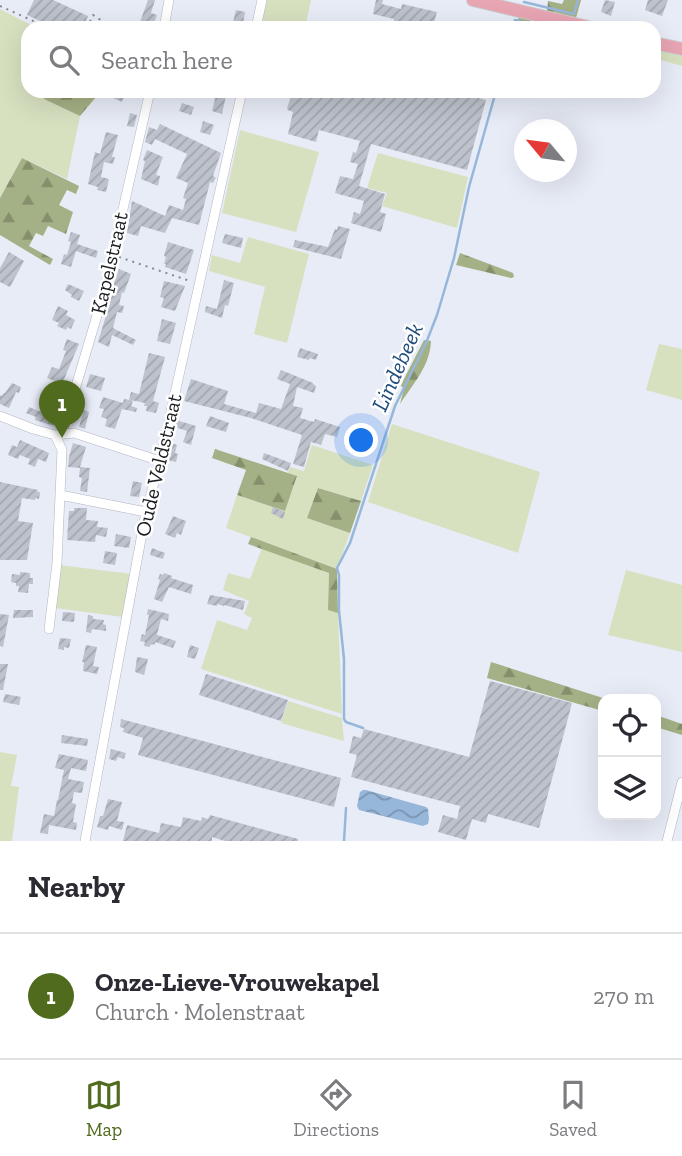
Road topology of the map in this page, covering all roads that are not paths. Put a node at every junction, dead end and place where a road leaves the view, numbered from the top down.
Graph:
1 (169, 0) edge
2 (262, 0) edge
3 (473, 0) edge
4 (165, 21) edge
5 (258, 21) edge
6 (562, 21) edge
7 (661, 44) edge
8 (682, 49) edge
9 (148, 98) edge
10 (240, 98) edge
11 (0, 416) edge
12 (58, 434) junction
13 (160, 461) junction
14 (60, 495) junction
15 (146, 512) junction
16 (49, 629) dead end
17 (682, 782) edge
18 (85, 841) edge
19 (667, 841) edge

1 - 4 street
2 - 5 street
3 - 6 main road
7 - 8 main road
9 - 12 street, Kapelstraat
10 - 13 street, Oude Veldstraat
11 - 12 street
12 - 13 street
12 - 14 street, Kapelstraat
13 - 15 street, Oude Veldstraat
14 - 15 street
14 - 16 street, Kapelstraat
15 - 18 street, Oude Veldstraat
17 - 19 street

